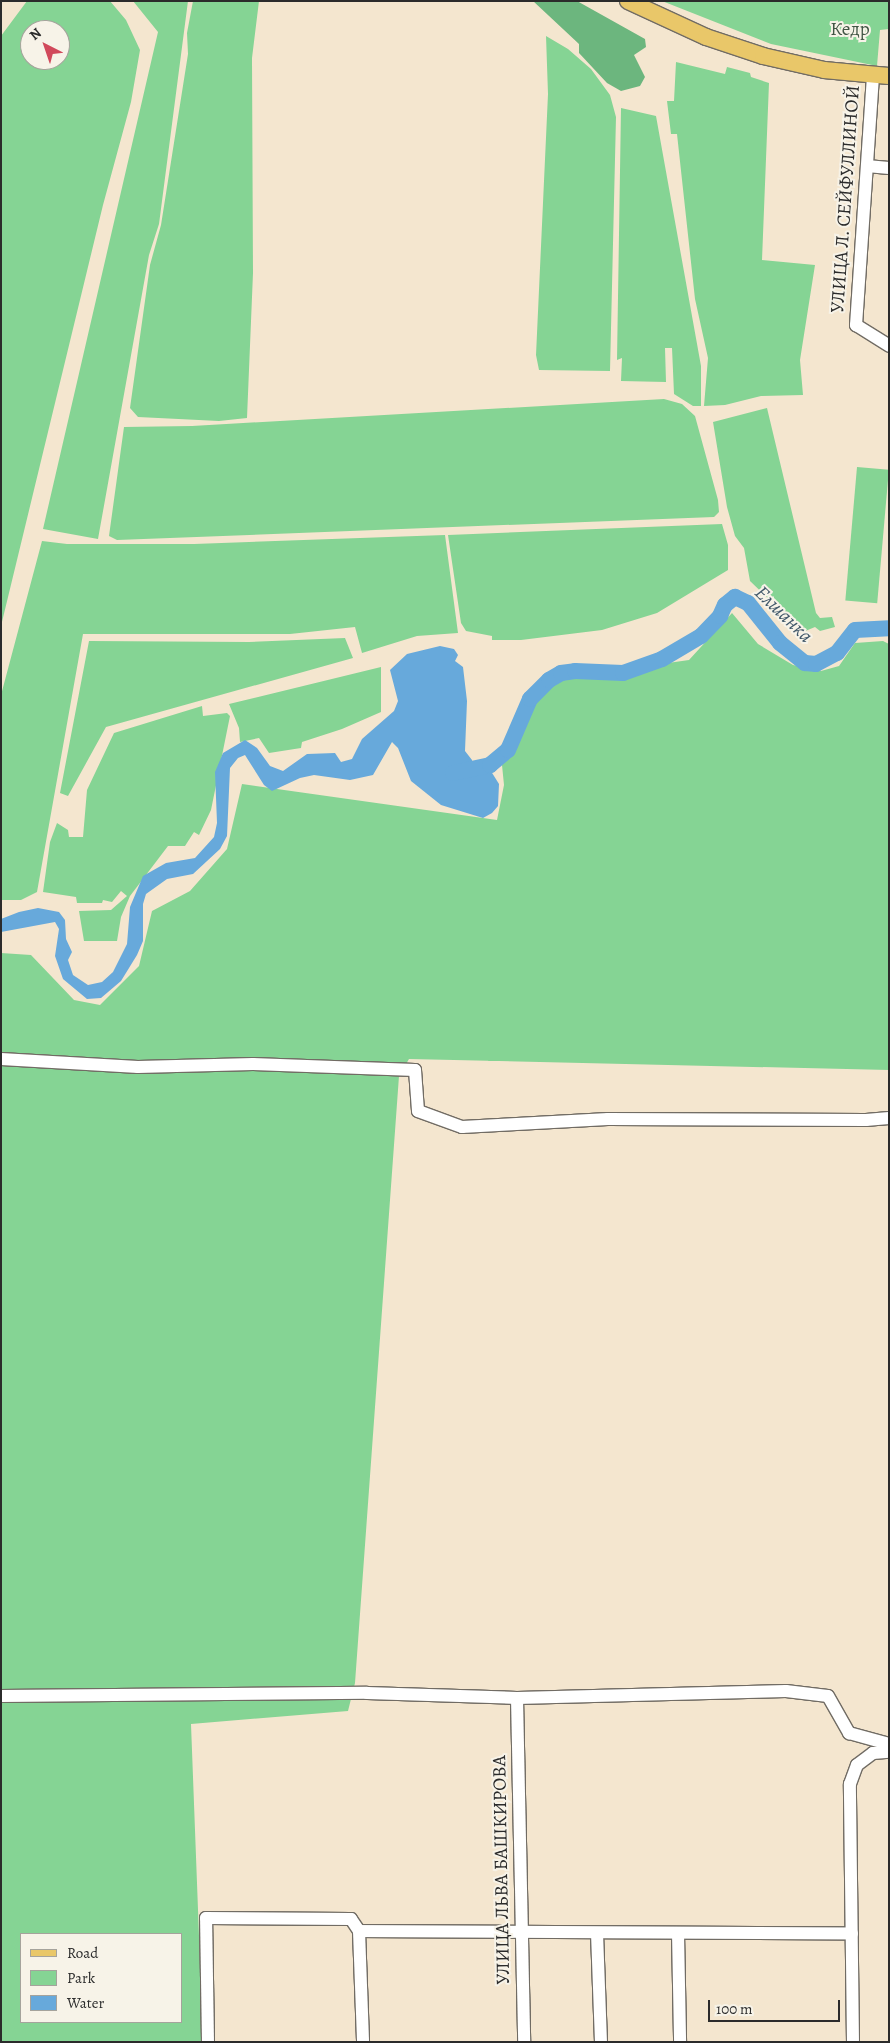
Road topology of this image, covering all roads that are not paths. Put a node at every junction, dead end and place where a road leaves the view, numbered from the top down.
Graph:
1 (628, 1) edge
2 (881, 76) edge
3 (867, 166) junction
4 (889, 168) edge
5 (889, 346) edge
6 (1, 1059) edge
7 (889, 1118) edge
8 (1, 1696) edge
9 (517, 1698) junction
10 (889, 1744) edge
11 (889, 1752) edge
12 (359, 1931) junction
13 (522, 1933) junction
14 (597, 1933) junction
15 (678, 1933) junction
16 (852, 1934) junction
17 (208, 2042) edge
18 (363, 2042) edge
19 (524, 2042) edge
20 (601, 2042) edge
21 (680, 2042) edge
22 (853, 2042) edge

1 - 2 main road
2 - 3 street, УЛИЦА Л. СЕЙФУЛЛИНОЙ
3 - 4 street
3 - 5 street, УЛИЦА Л. СЕЙФУЛЛИНОЙ
6 - 7 street
8 - 9 street
9 - 10 street
9 - 13 street, УЛИЦА ЛЬВА БАШКИРОВА
11 - 16 street
12 - 13 street
12 - 17 street
12 - 18 street
13 - 14 street
13 - 19 street, УЛИЦА ЛЬВА БАШКИРОВА
14 - 15 street
14 - 20 street
15 - 16 street
15 - 21 street
16 - 22 street

